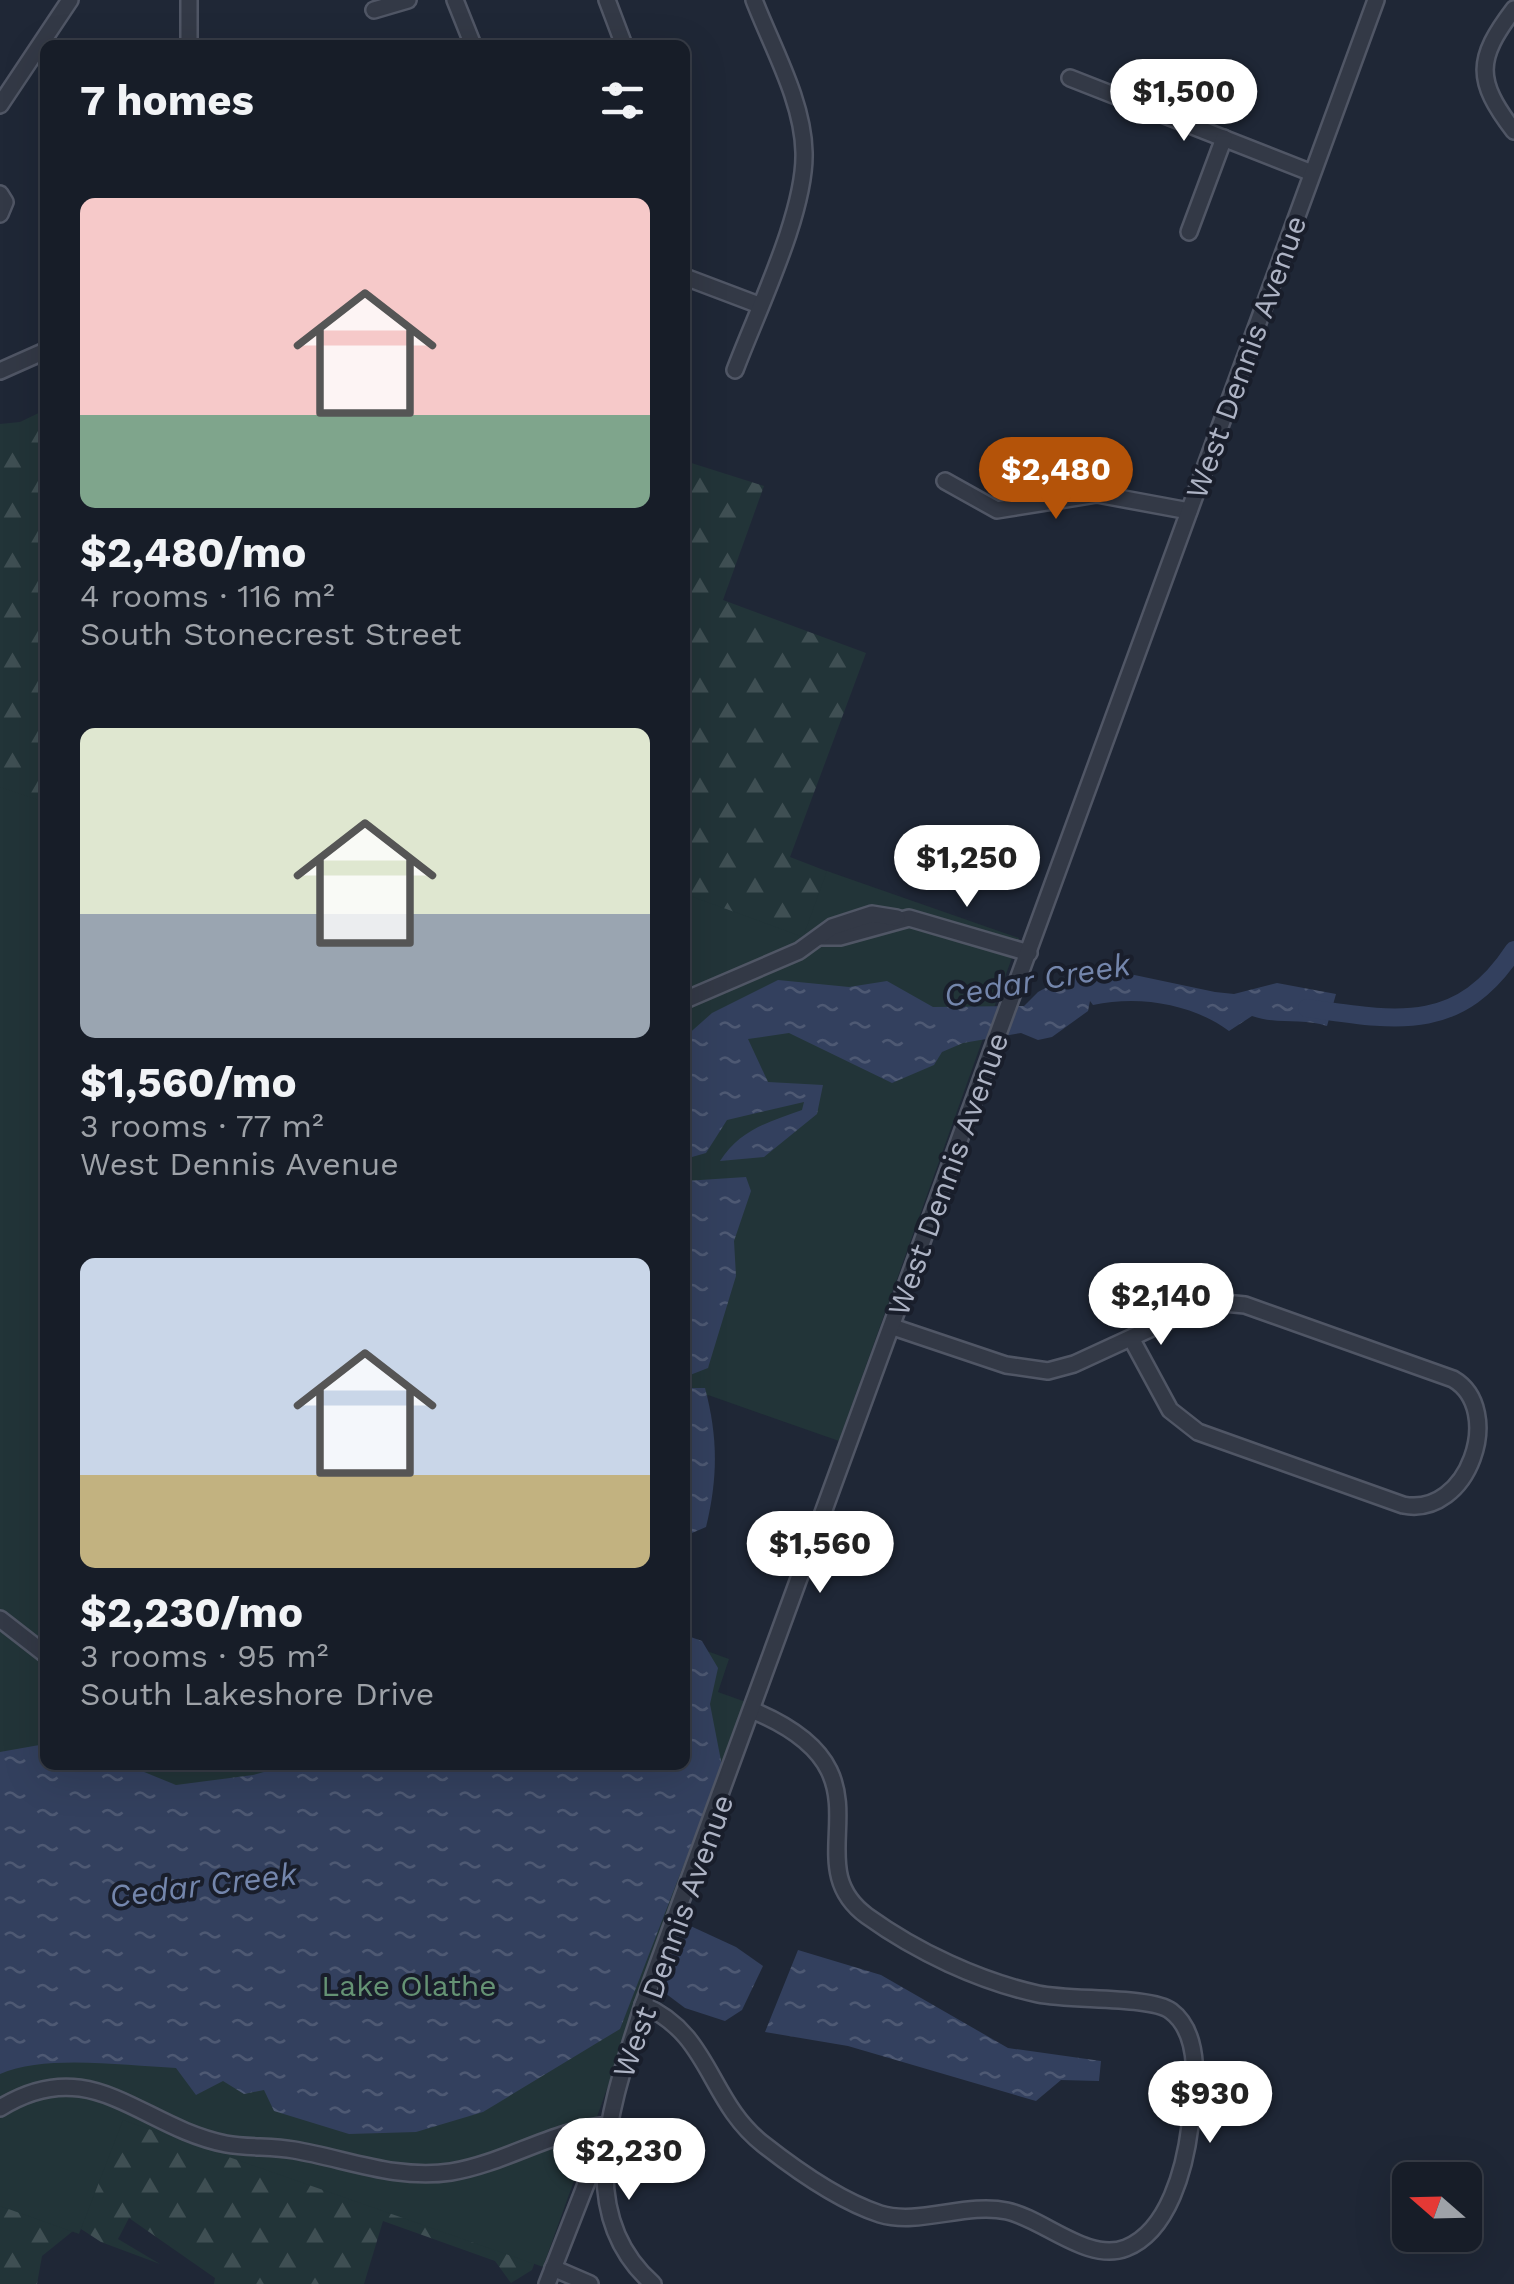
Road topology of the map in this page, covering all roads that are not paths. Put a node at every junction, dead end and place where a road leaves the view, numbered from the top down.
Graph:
1 (70, 0) edge
2 (189, 0) edge
3 (408, 0) edge
4 (455, 0) edge
5 (607, 0) edge
6 (754, 0) edge
7 (1376, 0) edge
8 (1514, 9) edge
9 (374, 10) dead end
10 (43, 40) edge
11 (189, 40) edge
12 (471, 40) edge
13 (622, 40) edge
14 (40, 45) edge
15 (1070, 78) dead end
16 (0, 104) edge
17 (1514, 131) edge
18 (1224, 138) junction
19 (1312, 173) junction
20 (0, 194) edge
21 (0, 214) edge
22 (1189, 232) dead end
23 (690, 279) edge
24 (759, 305) junction
25 (40, 353) edge
26 (735, 370) dead end
27 (0, 371) edge
28 (945, 482) dead end
29 (1189, 512) junction
30 (1029, 953) junction
31 (690, 998) edge
32 (893, 1327) junction
33 (1131, 1338) junction
34 (0, 1619) edge
35 (40, 1650) edge
36 (754, 1711) junction
37 (643, 2005) junction
38 (0, 2108) edge
39 (610, 2125) junction
40 (550, 2276) edge
41 (590, 2284) edge
42 (653, 2284) edge

1 - 10 street
2 - 11 street
3 - 9 street
4 - 12 street
5 - 13 street
6 - 24 street
7 - 19 street, West Dennis Avenue
8 - 17 street
14 - 16 street
15 - 18 street
18 - 19 street
18 - 22 street
19 - 29 street, West Dennis Avenue
20 - 21 street
23 - 24 street
24 - 26 street
25 - 27 street
28 - 29 street
29 - 30 street, West Dennis Avenue
30 - 31 street
30 - 32 street, West Dennis Avenue
32 - 33 street
32 - 36 street, West Dennis Avenue
33 - 33 street
34 - 35 street
36 - 37 street, West Dennis Avenue
36 - 37 street
37 - 39 street, West Dennis Avenue
38 - 39 street
39 - 40 street
39 - 42 street
40 - 41 street

